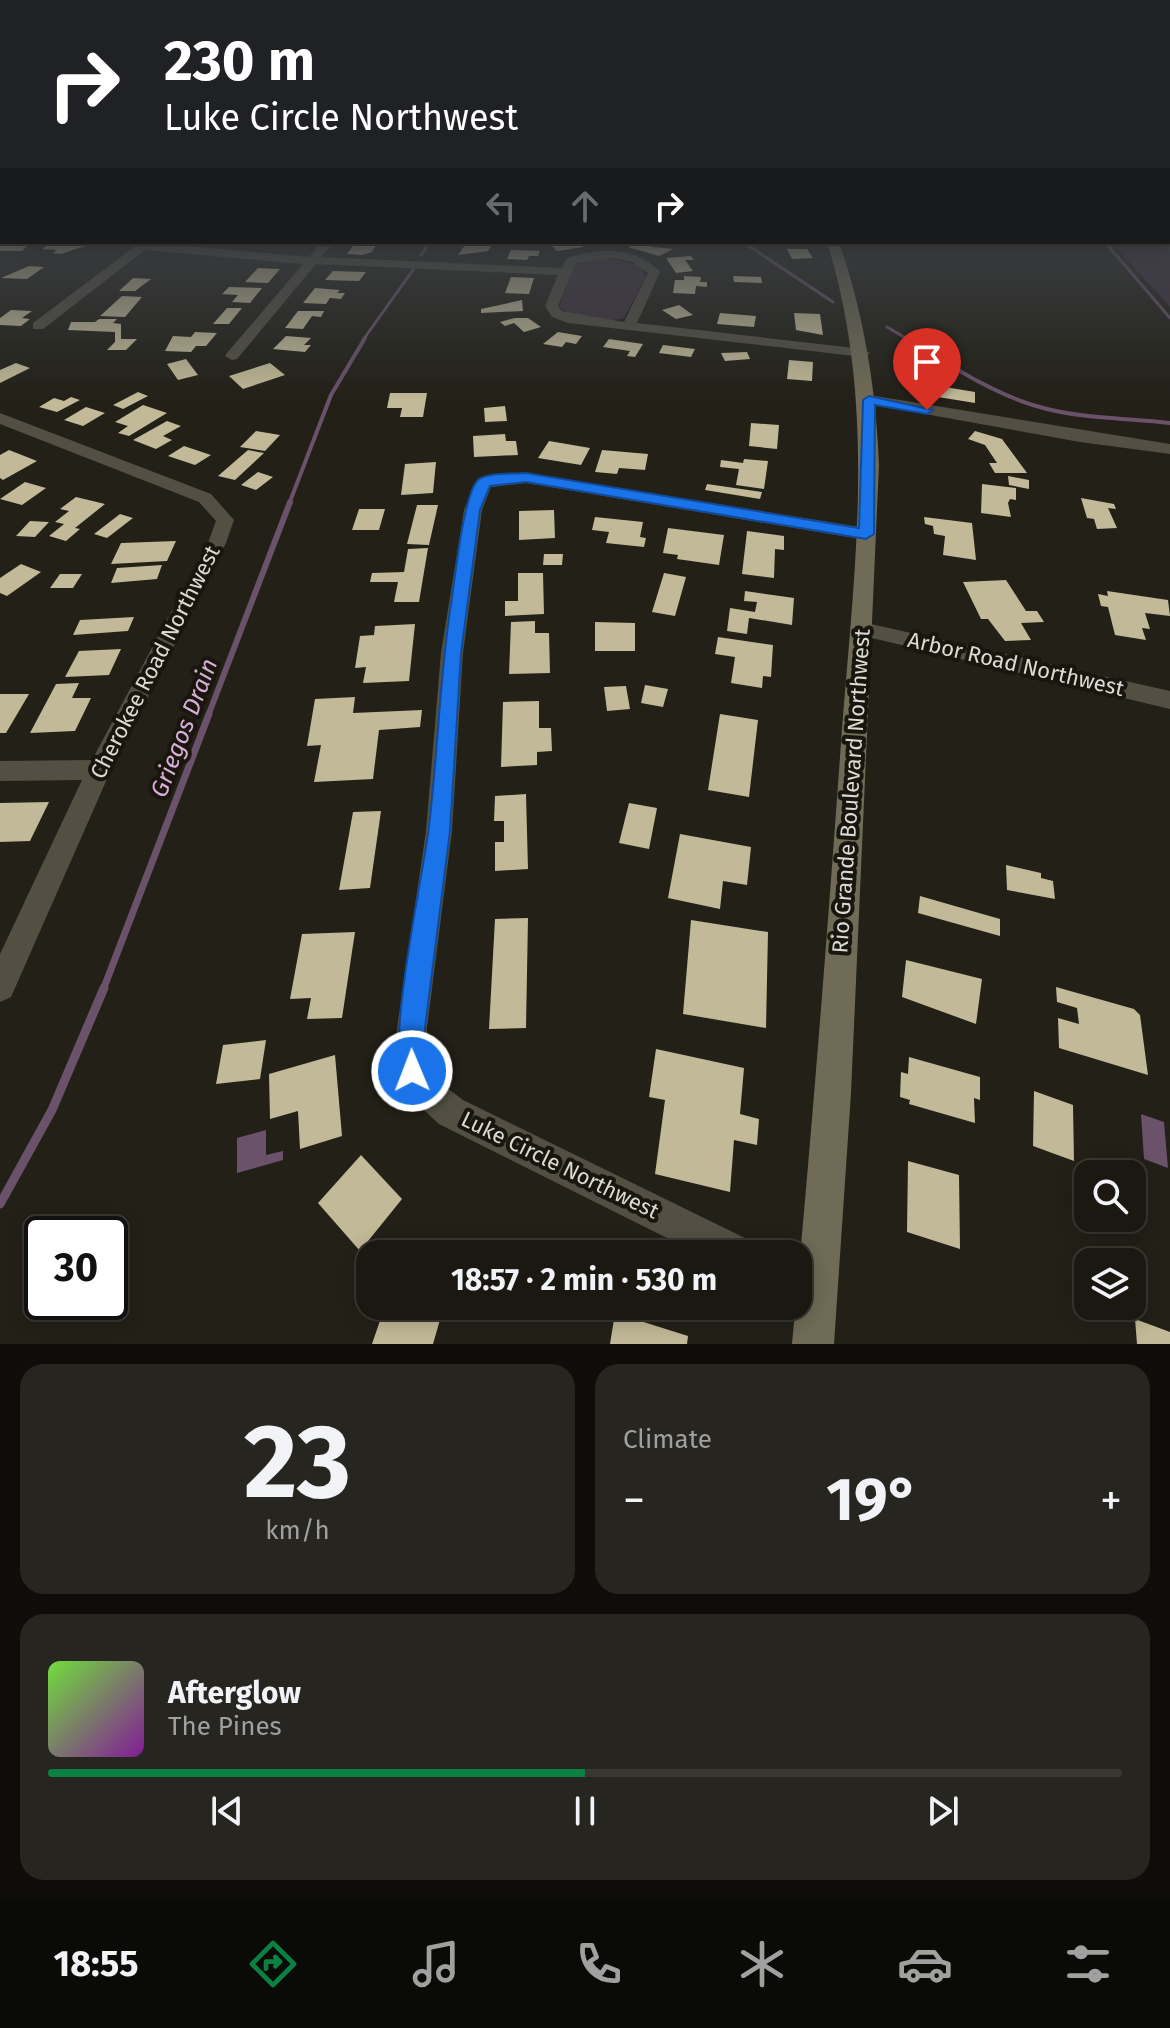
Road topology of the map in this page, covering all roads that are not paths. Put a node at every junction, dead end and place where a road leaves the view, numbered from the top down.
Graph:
1 (105, 275) edge
2 (300, 275) edge
3 (562, 275) edge
4 (653, 275) edge
5 (842, 275) edge
6 (38, 326) dead end
7 (629, 326) junction
8 (863, 353) junction
9 (232, 356) dead end
10 (869, 400) junction
11 (0, 418) edge
12 (1170, 449) edge
13 (866, 534) junction
14 (862, 629) junction
15 (1170, 700) edge
16 (99, 770) junction
17 (0, 771) edge
18 (0, 987) edge
19 (710, 1240) edge
20 (812, 1243) edge
21 (811, 1320) edge
22 (813, 1344) edge

1 - 6 street
2 - 9 street
3 - 7 street
4 - 7 street
5 - 8 main road, Rio Grande Boulevard Northwest
7 - 8 street
8 - 10 main road, Rio Grande Boulevard Northwest
10 - 12 street
10 - 13 main road, Rio Grande Boulevard Northwest
11 - 16 street, Cherokee Road Northwest
13 - 14 main road, Rio Grande Boulevard Northwest
13 - 19 street, Luke Circle Northwest
14 - 15 street, Arbor Road Northwest
14 - 20 main road, Rio Grande Boulevard Northwest
16 - 17 street
16 - 18 street, Cherokee Road Northwest
21 - 22 main road, Rio Grande Boulevard Northwest

